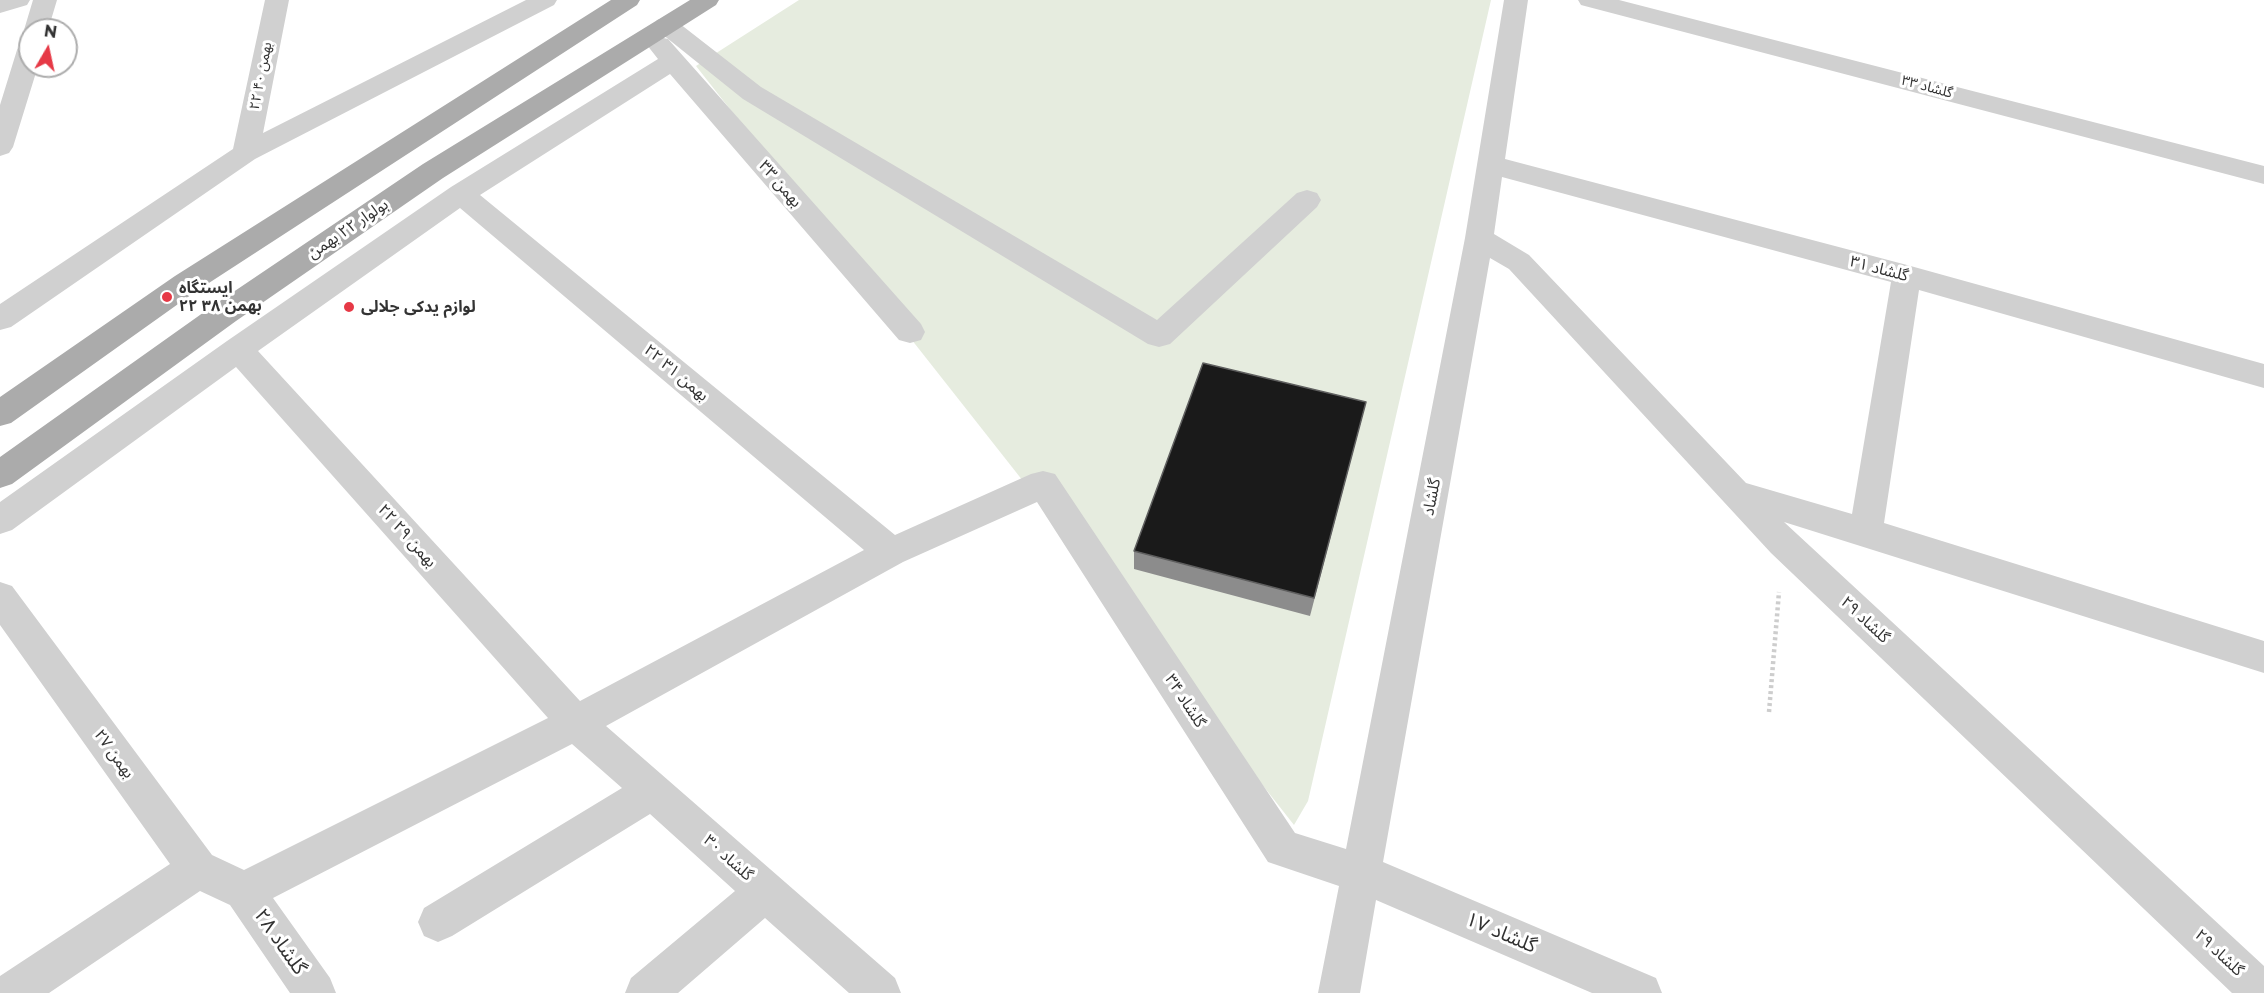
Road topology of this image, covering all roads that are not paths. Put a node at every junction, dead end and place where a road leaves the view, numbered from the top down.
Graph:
1 (18, 0) edge
2 (45, 0) edge
3 (277, 0) edge
4 (493, 0) edge
5 (545, 0) edge
6 (628, 0) edge
7 (707, 0) edge
8 (1516, 0) edge
9 (1590, 0) edge
10 (0, 6) edge
11 (40, 18) edge
12 (492, 27) junction
13 (658, 30) junction
14 (673, 61) junction
15 (21, 78) edge
16 (0, 147) edge
17 (246, 153) junction
18 (1492, 165) junction
19 (2264, 175) edge
20 (461, 194) junction
21 (1308, 200) dead end
22 (1479, 238) junction
23 (1907, 276) junction
24 (185, 284) junction
25 (225, 313) junction
26 (0, 319) edge
27 (910, 332) dead end
28 (98, 346) junction
29 (238, 349) junction
30 (138, 376) junction
31 (2264, 376) edge
32 (0, 414) edge
33 (0, 476) edge
34 (1734, 494) junction
35 (0, 520) edge
36 (1866, 532) junction
37 (891, 552) junction
38 (0, 597) edge
39 (2264, 657) edge
40 (576, 723) junction
41 (653, 791) junction
42 (198, 869) junction
43 (1361, 873) junction
44 (244, 891) junction
45 (766, 891) junction
46 (438, 921) dead end
47 (12, 993) edge
48 (315, 993) edge
49 (646, 993) edge
50 (880, 993) edge
51 (1339, 993) edge
52 (1641, 993) edge
53 (2262, 993) edge

1 - 10 street
2 - 11 street
3 - 17 street, ۲۲ بهمن ۴۰
4 - 12 street
5 - 12 street
6 - 24 main road
7 - 13 main road, بولوار ۲۲ بهمن
8 - 18 street, گلشاد
9 - 19 street, گلشاد ۳۳
12 - 17 street
13 - 14 street, بهمن ۳۳
13 - 21 street
13 - 25 main road, بولوار ۲۲ بهمن
14 - 20 street
14 - 27 street, بهمن ۳۳
15 - 16 street
17 - 26 street
18 - 22 street, گلشاد
18 - 23 street, گلشاد ۳۱
20 - 29 street
20 - 37 street, ۲۲ بهمن ۳۱
22 - 34 street, گلشاد ۲۹
22 - 43 street, گلشاد
23 - 31 street, گلشاد ۳۱
23 - 36 street
24 - 25 main road
24 - 28 main road
25 - 30 main road, بولوار ۲۲ بهمن
28 - 30 main road
28 - 32 main road
29 - 35 street
29 - 40 street, ۲۲ بهمن ۲۹
30 - 33 main road, بولوار ۲۲ بهمن
34 - 36 street
34 - 53 street, گلشاد ۲۹
36 - 39 street
37 - 40 street
37 - 43 street, گلشاد ۳۴
38 - 42 street, بهمن ۲۷
40 - 41 street, گلشاد ۳۰
40 - 44 street
41 - 45 street, گلشاد ۳۰
41 - 46 street
42 - 44 street, بهمن ۲۷
42 - 47 street
43 - 51 street, گلشاد
43 - 52 street, گلشاد ۱۷
44 - 48 street, گلشاد ۲۸
45 - 49 street
45 - 50 street, گلشاد ۳۰

